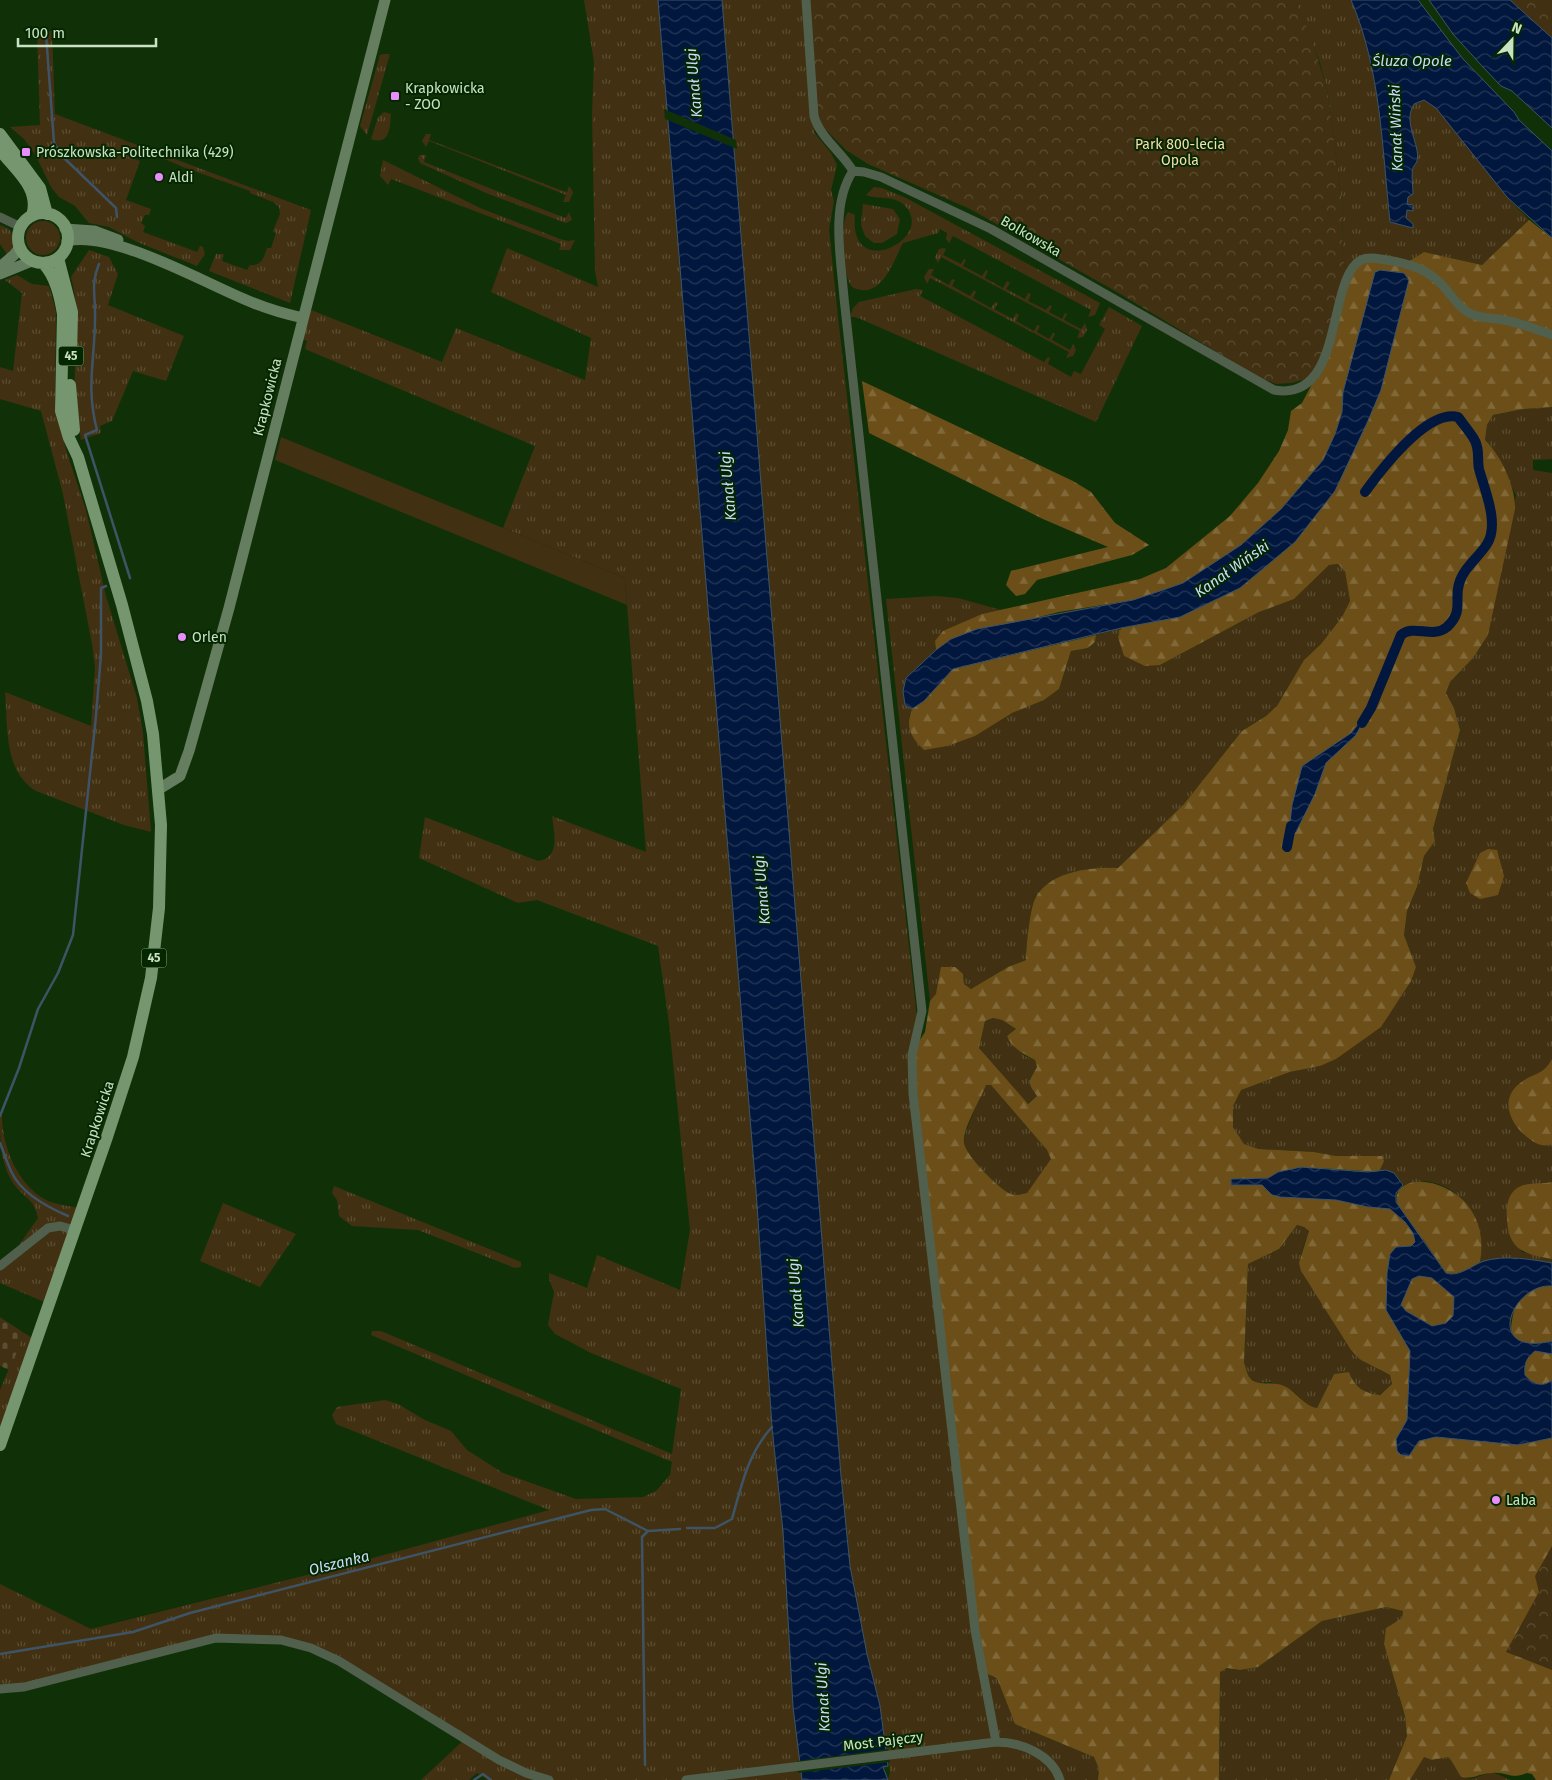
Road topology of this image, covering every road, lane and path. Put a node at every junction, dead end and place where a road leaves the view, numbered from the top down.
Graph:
1 (385, 0) edge
2 (806, 0) edge
3 (0, 134) edge
4 (0, 150) edge
5 (853, 171) junction
6 (46, 214) junction
7 (32, 216) junction
8 (0, 217) edge
9 (21, 227) junction
10 (66, 235) junction
11 (20, 247) junction
12 (58, 258) junction
13 (38, 262) junction
14 (0, 267) edge
15 (0, 274) edge
16 (302, 318) junction
17 (1552, 335) edge
18 (78, 457) junction
19 (159, 789) junction
20 (75, 1230) junction
21 (0, 1266) edge
22 (0, 1445) edge
23 (0, 1689) edge
24 (992, 1742) junction
25 (549, 1780) edge
26 (689, 1780) edge
27 (1060, 1780) edge

1 - 16 street, Krapkowicka
2 - 5 street
3 - 6 main road
4 - 7 main road
5 - 17 street, Bolkowska
5 - 24 street
6 - 7 main road
6 - 10 main road
7 - 9 main road
8 - 9 street
9 - 11 main road
10 - 12 main road
10 - 16 street
11 - 13 main road, 45
11 - 14 street
12 - 13 main road
12 - 18 main road, Krapkowicka / 45
13 - 15 street
13 - 18 main road, Krapkowicka / 45
16 - 19 street, Krapkowicka
18 - 19 main road, Krapkowicka / 45
19 - 20 main road, Krapkowicka / 45
20 - 21 street
20 - 22 main road, Krapkowicka / 45
23 - 25 street
24 - 26 street, Most Pajęczy
24 - 27 street, Most Pajęczy

